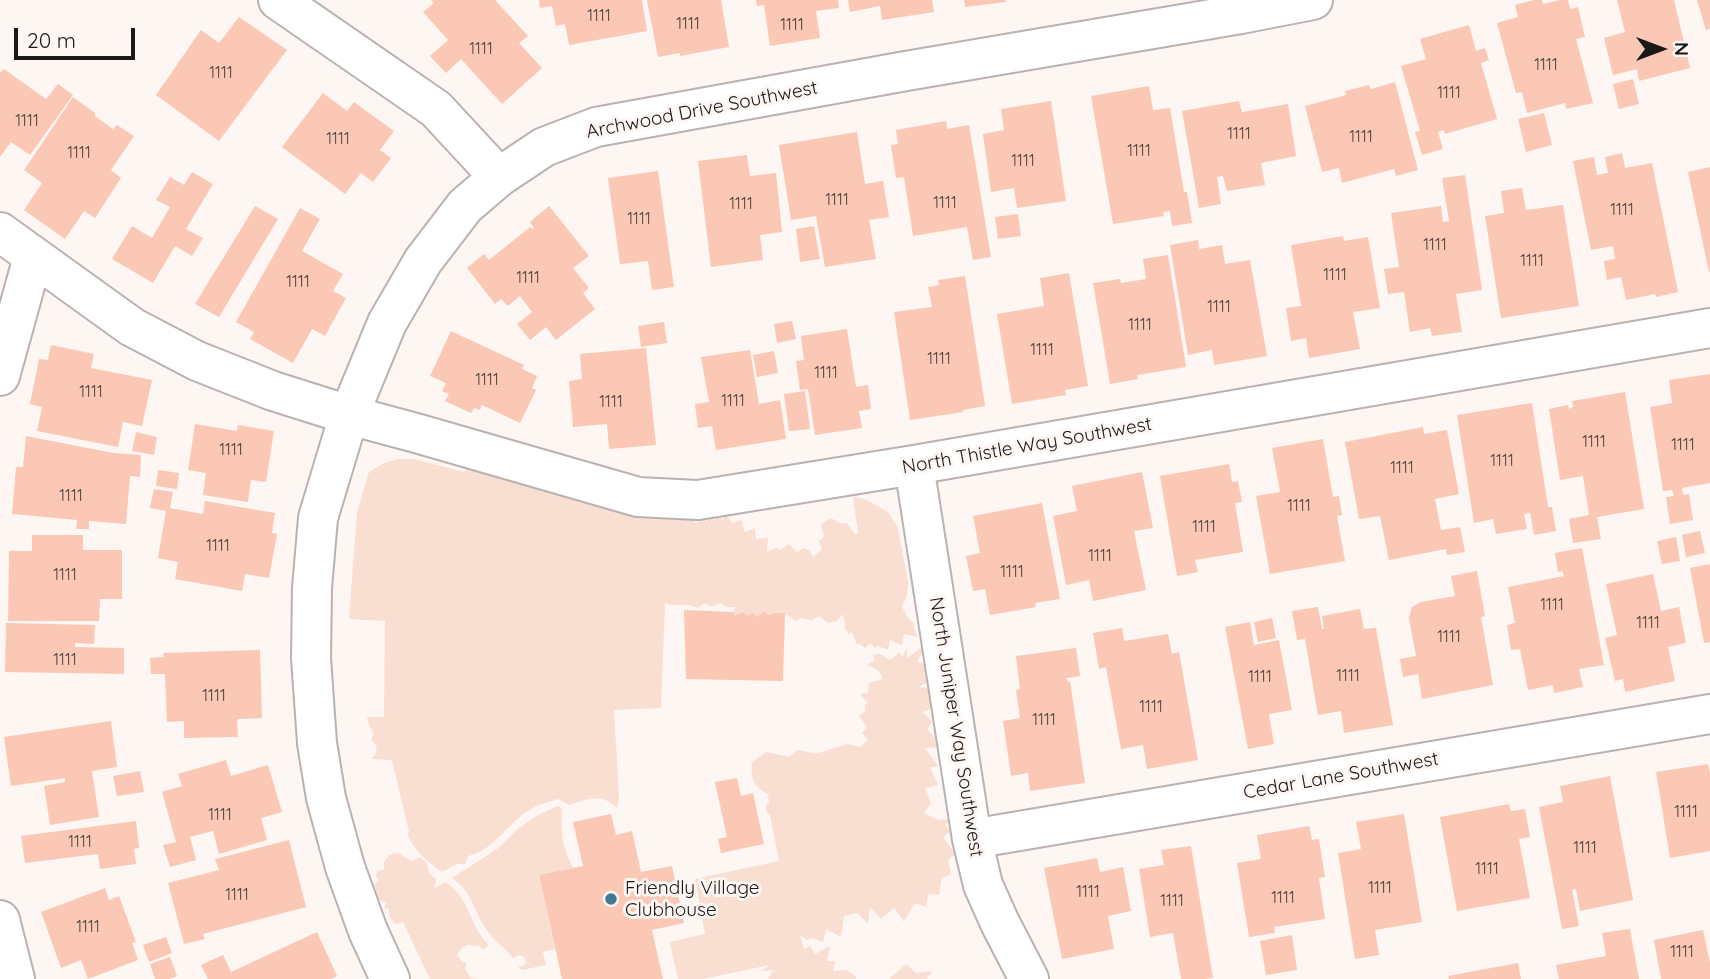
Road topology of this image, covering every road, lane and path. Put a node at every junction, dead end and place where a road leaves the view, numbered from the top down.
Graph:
1 (278, 0) edge
2 (1313, 0) edge
3 (499, 177) junction
4 (0, 232) edge
5 (33, 257) junction
6 (1710, 328) edge
7 (0, 376) edge
8 (349, 415) junction
9 (914, 465) junction
10 (1710, 713) edge
11 (972, 839) junction
12 (0, 920) edge
13 (15, 979) edge
14 (390, 979) edge
15 (1029, 979) edge

1 - 3 street
2 - 3 street, Archwood Drive Southwest
3 - 8 street, Archwood Drive Southwest
4 - 5 street, North Thistle Way Southwest
5 - 7 street
5 - 8 street, North Thistle Way Southwest
6 - 9 street, North Thistle Way Southwest
8 - 9 street, North Thistle Way Southwest
8 - 14 street, Archwood Drive Southwest
9 - 11 street, North Juniper Way Southwest
10 - 11 street, Cedar Lane Southwest
11 - 15 street, North Juniper Way Southwest
12 - 13 street

